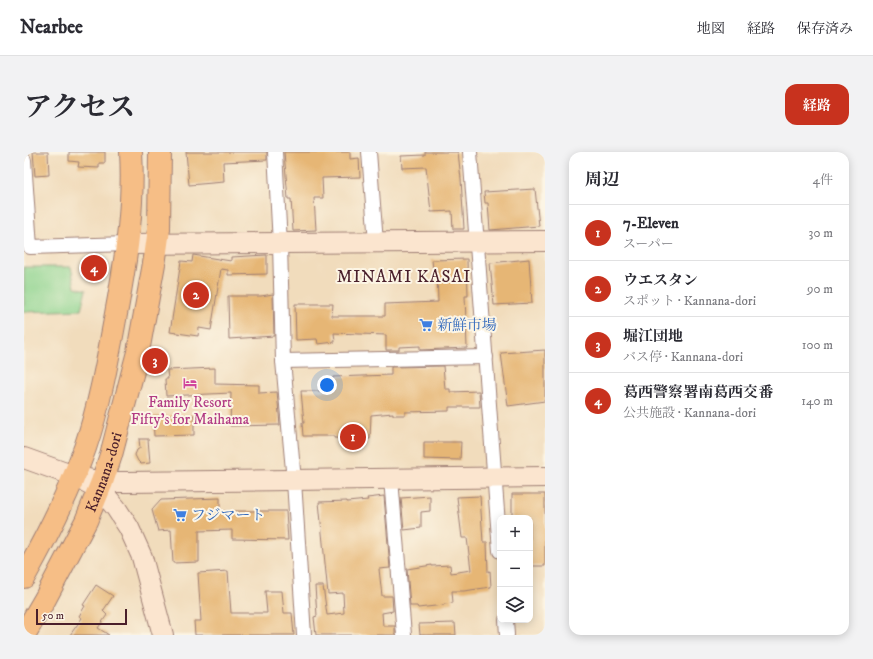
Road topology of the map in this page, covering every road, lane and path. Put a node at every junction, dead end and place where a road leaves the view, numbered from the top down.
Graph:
1 (132, 152) edge
2 (160, 152) edge
3 (275, 152) edge
4 (369, 152) edge
5 (470, 152) edge
6 (24, 160) edge
7 (545, 241) edge
8 (476, 242) junction
9 (157, 243) junction
10 (376, 243) junction
11 (128, 244) junction
12 (280, 244) junction
13 (486, 357) junction
14 (283, 361) junction
15 (24, 458) edge
16 (74, 476) junction
17 (545, 477) edge
18 (494, 478) junction
19 (391, 479) junction
20 (294, 481) junction
21 (101, 485) junction
22 (497, 515) edge
23 (24, 577) edge
24 (506, 623) edge
25 (24, 635) edge
26 (163, 635) edge
27 (304, 635) edge
28 (404, 635) edge
29 (507, 635) edge

1 - 11 main road, Kannana-dori
2 - 9 main road, Kannana-dori
3 - 12 street
4 - 10 street
5 - 8 street
6 - 11 street
7 - 8 street
8 - 10 street
8 - 13 street
9 - 11 street
9 - 12 street
9 - 21 main road, Kannana-dori
10 - 12 street
11 - 16 main road, Kannana-dori
12 - 14 street
13 - 14 street
13 - 18 street
14 - 20 street
15 - 16 street
16 - 21 street
16 - 23 main road, Kannana-dori
17 - 18 street
18 - 19 street
18 - 22 street
19 - 20 street
19 - 28 street
20 - 21 street
20 - 27 street
21 - 25 main road, Kannana-dori
21 - 26 street
24 - 29 street

